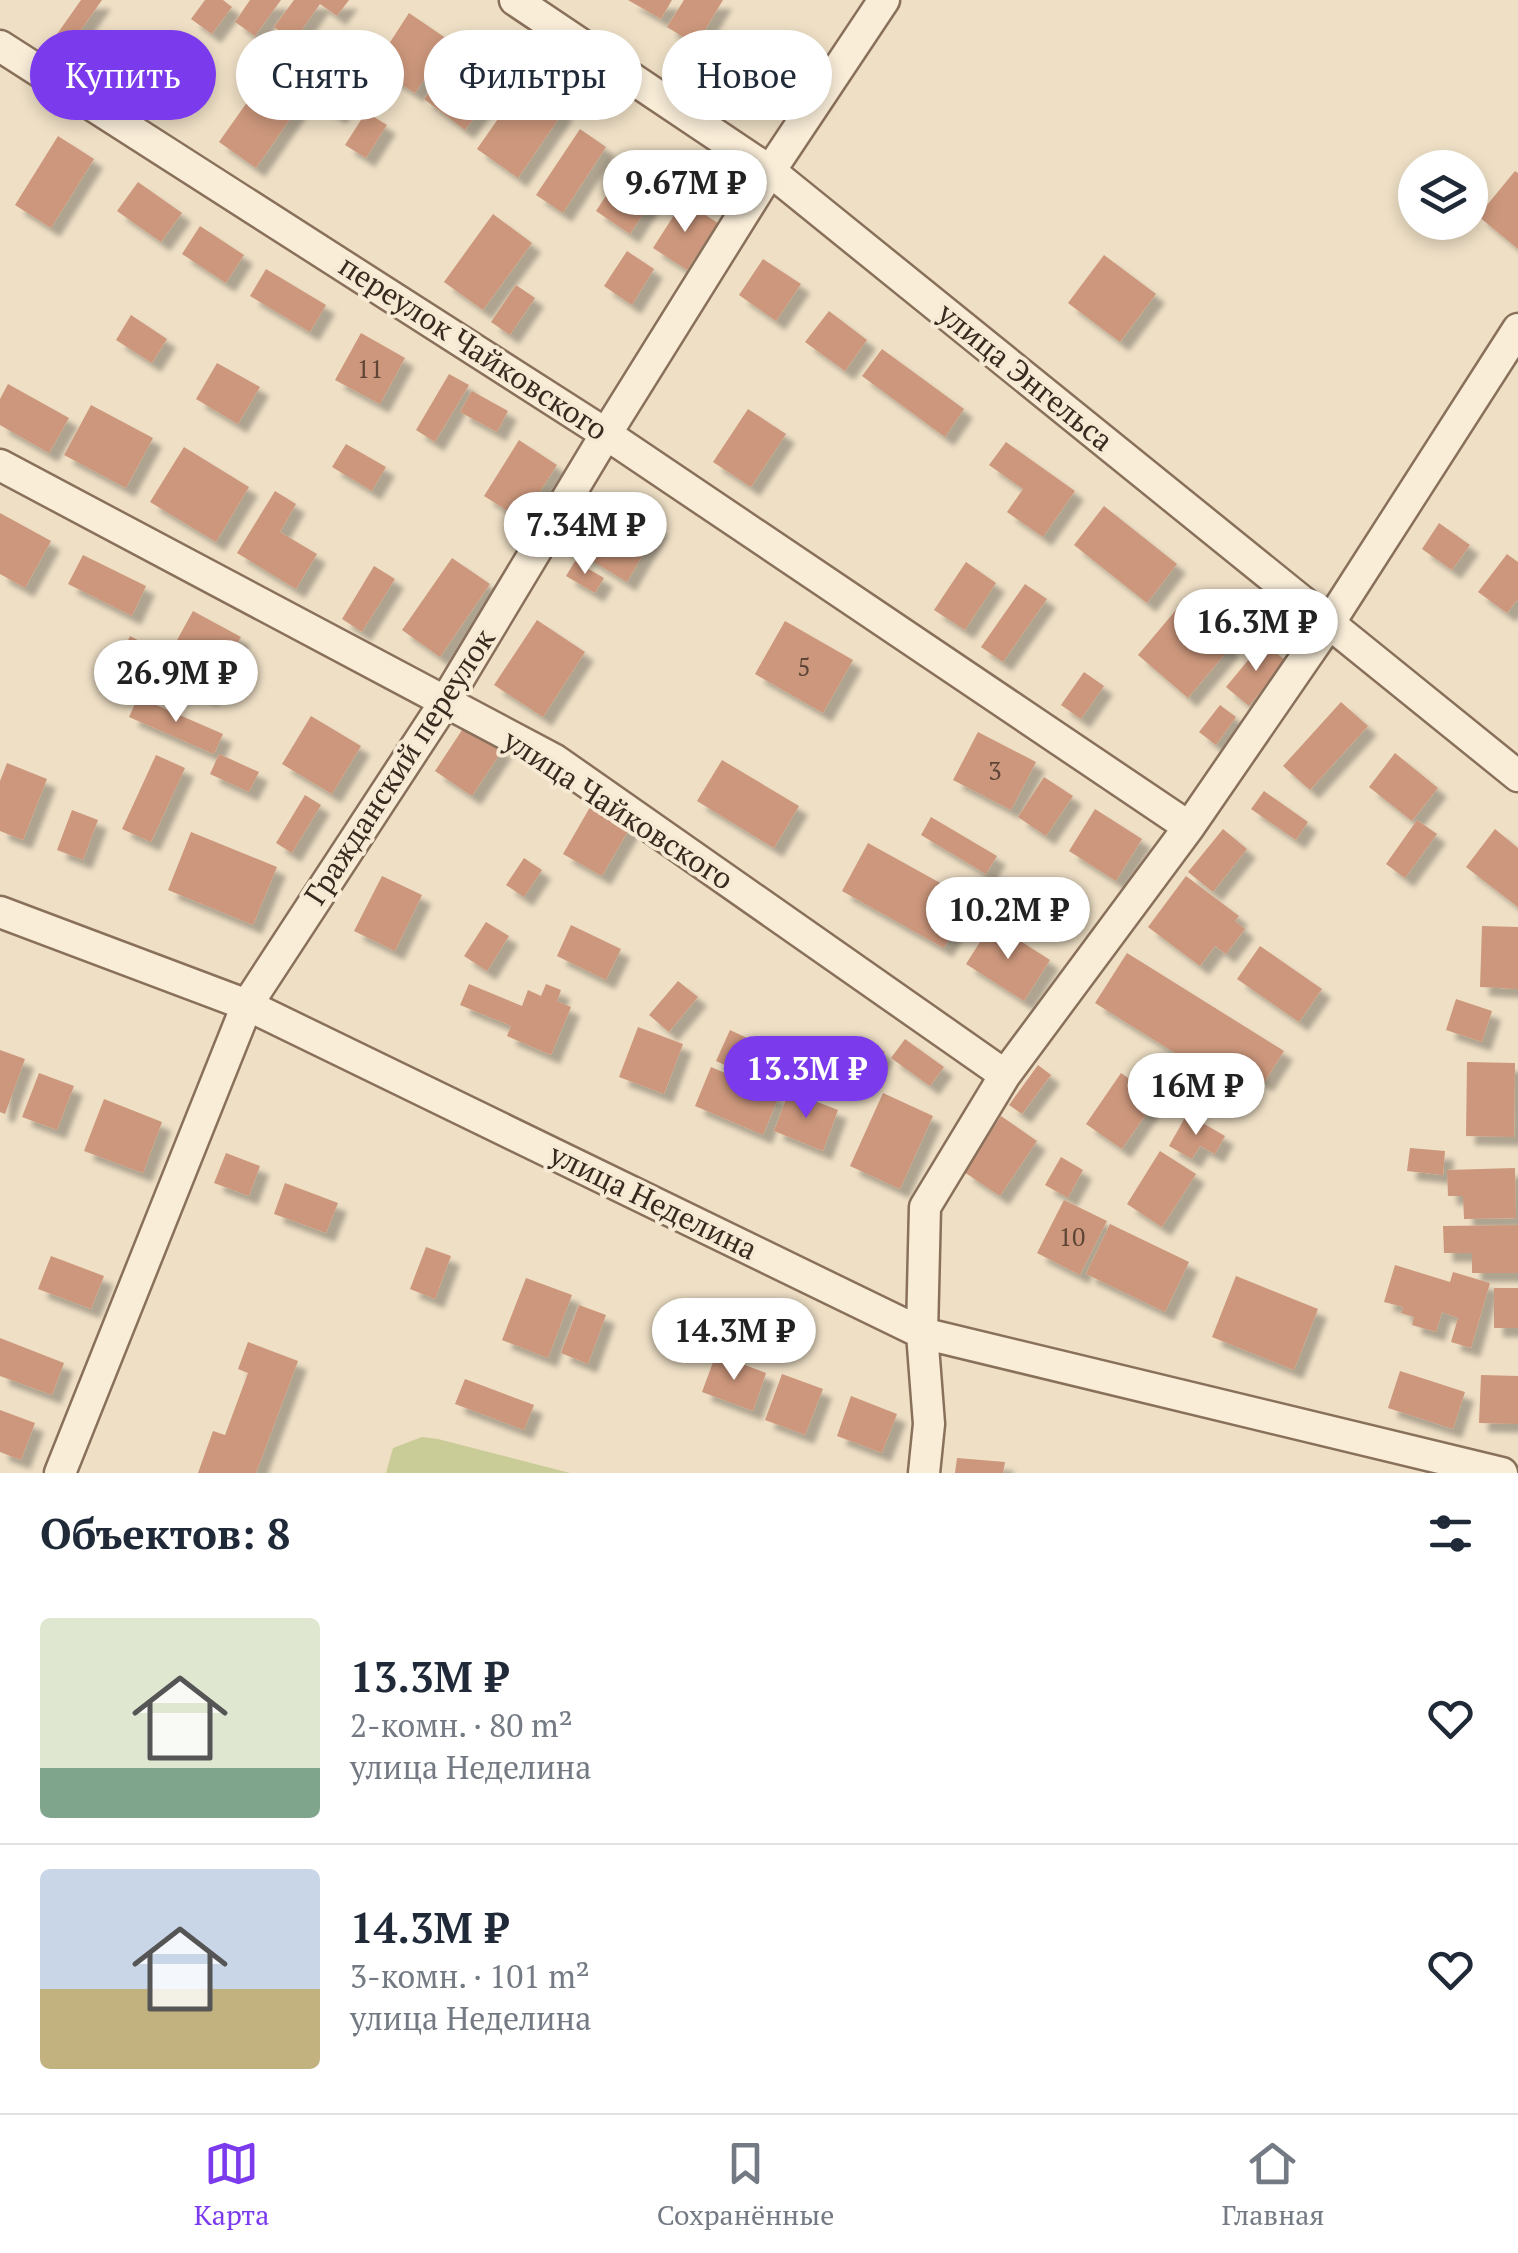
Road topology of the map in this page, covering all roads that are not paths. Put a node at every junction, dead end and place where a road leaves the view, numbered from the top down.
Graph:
1 (515, 0) edge
2 (884, 0) edge
3 (0, 46) edge
4 (770, 171) junction
5 (1518, 329) edge
6 (606, 434) junction
7 (0, 465) edge
8 (1330, 622) junction
9 (445, 702) junction
10 (1518, 776) edge
11 (1188, 827) junction
12 (0, 912) edge
13 (247, 1005) junction
14 (1004, 1075) junction
15 (922, 1332) junction
16 (60, 1473) edge
17 (924, 1473) edge
18 (1502, 1473) edge

1 - 4 street, улица Энгельса
2 - 4 street, Гражданский переулок
3 - 6 street, переулок Чайковского
4 - 6 street, Гражданский переулок
4 - 8 street, улица Энгельса
5 - 8 street
6 - 9 street, Гражданский переулок
6 - 11 street, переулок Чайковского
7 - 9 street, улица Чайковского
8 - 10 street, улица Энгельса
8 - 11 street
9 - 13 street, Гражданский переулок
9 - 14 street, улица Чайковского
11 - 14 street
12 - 13 street, улица Неделина
13 - 15 street, улица Неделина
13 - 16 street, Гражданский переулок
14 - 15 street
15 - 17 street
15 - 18 street, улица Неделина

